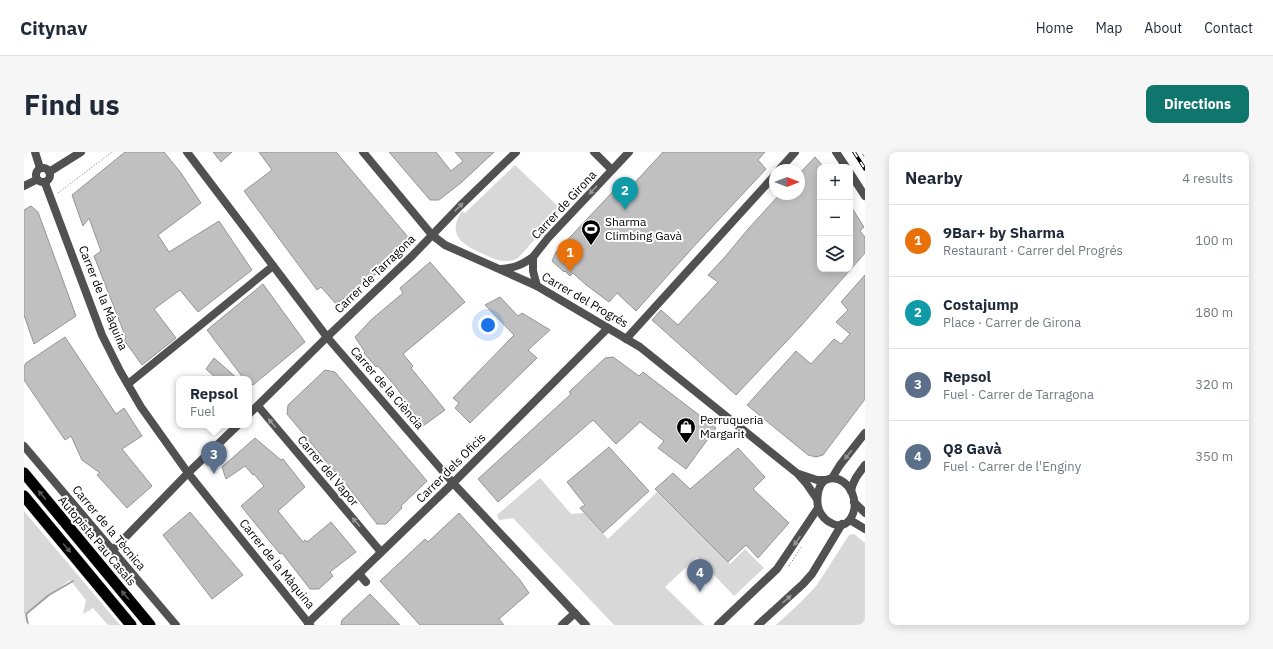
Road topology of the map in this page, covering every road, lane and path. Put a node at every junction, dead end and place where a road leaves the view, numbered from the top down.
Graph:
1 (35, 152) edge
2 (81, 152) edge
3 (112, 152) edge
4 (187, 152) edge
5 (363, 152) edge
6 (516, 152) edge
7 (594, 152) edge
8 (629, 152) edge
9 (795, 152) edge
10 (836, 152) edge
11 (784, 164) edge
12 (844, 164) edge
13 (40, 168) junction
14 (612, 170) junction
15 (49, 172) junction
16 (853, 178) edge
17 (36, 180) junction
18 (769, 182) edge
19 (45, 183) junction
20 (24, 186) edge
21 (58, 194) dead end
22 (865, 196) edge
23 (432, 235) junction
24 (533, 257) junction
25 (273, 266) junction
26 (500, 269) junction
27 (537, 286) junction
28 (608, 328) junction
29 (327, 337) junction
30 (626, 338) junction
31 (128, 384) junction
32 (258, 406) junction
33 (252, 411) edge
34 (235, 428) edge
35 (865, 433) edge
36 (24, 446) edge
37 (865, 465) edge
38 (24, 473) edge
39 (188, 473) junction
40 (798, 474) junction
41 (829, 479) junction
42 (453, 483) junction
43 (851, 491) junction
44 (24, 496) edge
45 (817, 499) junction
46 (854, 502) junction
47 (818, 508) junction
48 (865, 513) edge
49 (850, 520) junction
50 (842, 524) junction
51 (865, 529) edge
52 (113, 550) junction
53 (381, 552) junction
54 (359, 574) junction
55 (366, 582) dead end
56 (575, 613) junction
57 (309, 624) edge
58 (131, 625) edge
59 (150, 625) edge
60 (176, 625) edge
61 (562, 625) edge
62 (586, 625) edge
63 (718, 625) edge
64 (758, 625) edge

1 - 13 street
2 - 15 street
3 - 21 path
4 - 25 street, Carrer de la Ciència
5 - 23 street, Carrer del Progrés
23 -> 6 street, Carrer de Tarragona
7 - 14 street
8 - 14 street, Carrer de Girona
9 - 11 street
10 - 12 street
13 - 15 street
13 - 17 street
14 -> 24 street, Carrer de Girona
15 - 19 street
16 - 22 street
17 - 19 street
17 - 20 street
18 - 30 street
19 - 31 street, Carrer de la Màquina
23 - 26 street, Carrer del Progrés
23 - 29 street, Carrer de Tarragona
24 - 26 street, Carrer de Girona
24 - 27 street, Carrer de Girona
25 - 29 street, Carrer de la Ciència
25 - 31 street
26 - 27 street, Carrer del Progrés
27 - 28 street, Carrer del Progrés
28 - 30 street, Carrer del Progrés
28 - 42 street, Carrer dels Oficis
29 - 32 street, Carrer de Tarragona
29 - 42 street, Carrer de la Ciència
30 - 40 street, Carrer del Progrés
31 - 39 street, Carrer de la Màquina
32 - 33 street, Carrer de Tarragona
53 -> 32 street, Carrer del Vapor
34 - 39 street
35 -> 41 street
36 - 52 street, Carrer de la Tècnica
37 - 43 street
59 -> 38 highway, Autopista Pau Casals
39 - 52 street
39 - 57 street, Carrer de la Màquina
40 - 41 street, Carrer del Progrés
40 - 45 street, Carrer del Progrés
41 - 43 street
41 - 45 street
42 - 53 street, Carrer dels Oficis
42 - 56 street, Carrer de la Ciència
43 - 46 street
44 -> 58 highway
45 - 47 street
46 - 48 street
46 - 49 street
47 - 50 street
47 -> 63 street
49 - 50 street
49 - 51 street
64 -> 50 street
52 - 60 street, Carrer de la Tècnica
53 - 54 street, Carrer dels Oficis
54 - 55 street
54 - 57 street, Carrer dels Oficis
56 - 61 street
56 - 62 street, Carrer de la Ciència

